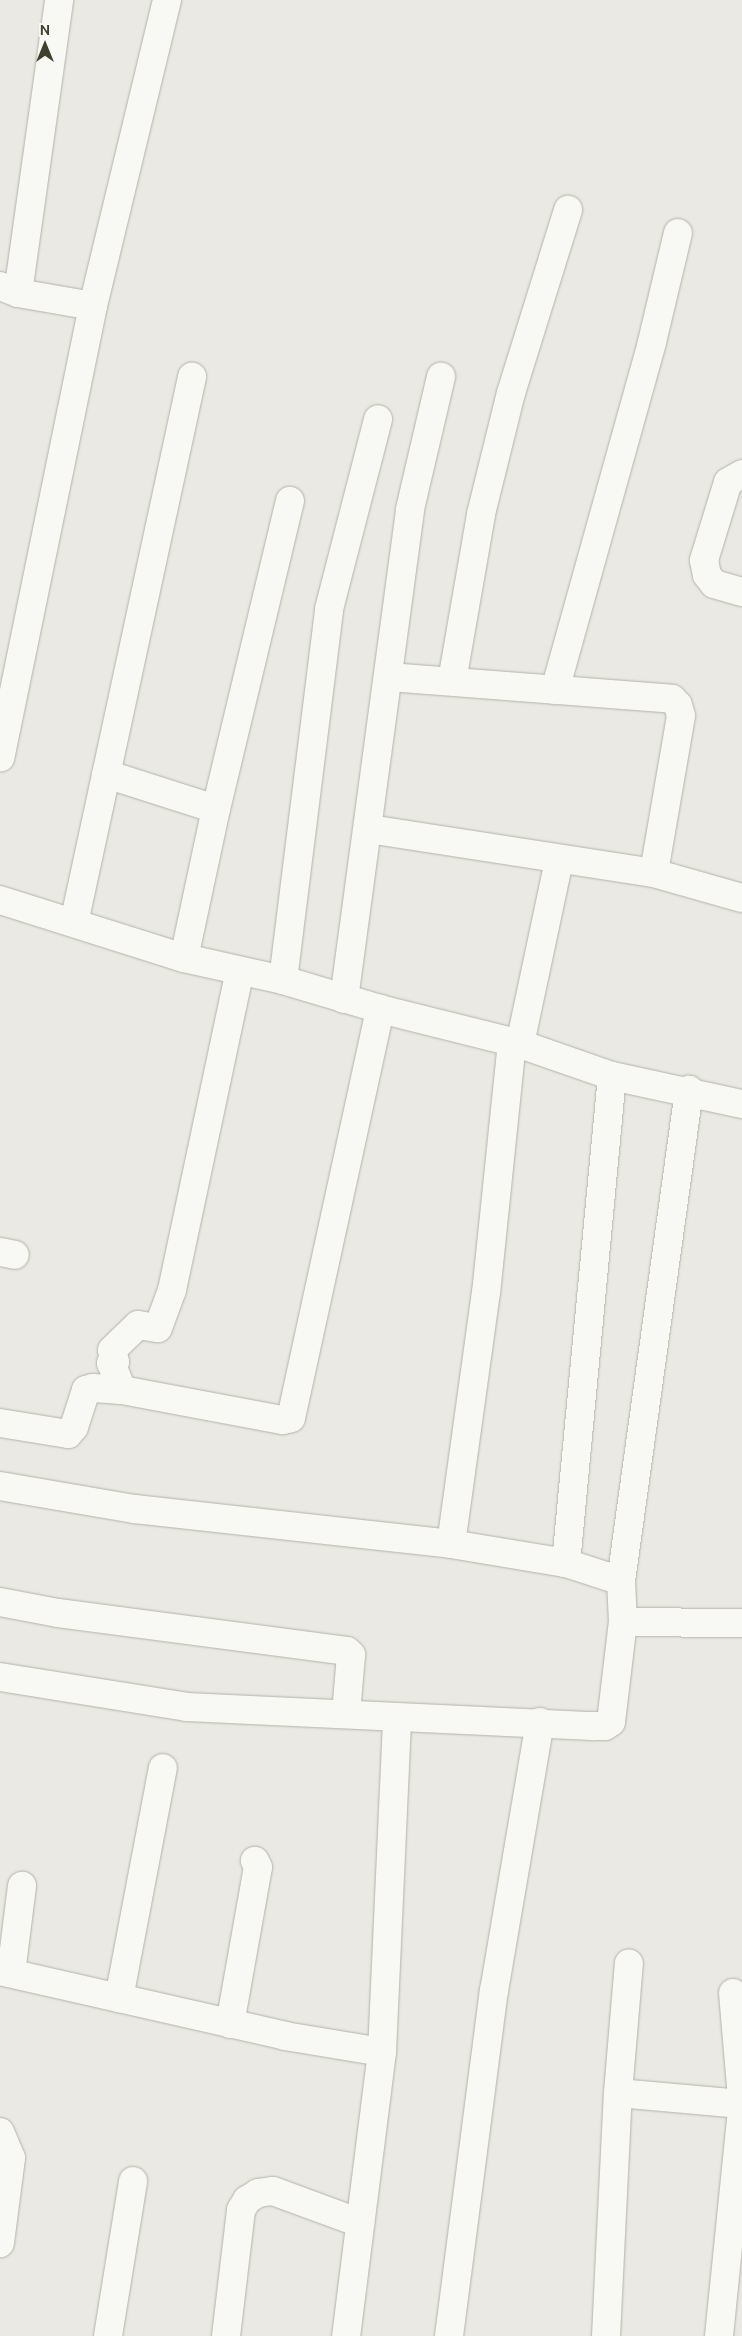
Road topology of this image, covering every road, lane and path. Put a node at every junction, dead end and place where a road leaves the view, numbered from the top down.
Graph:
1 (59, 0) edge
2 (167, 0) edge
3 (568, 210) dead end
4 (678, 233) dead end
5 (9, 290) edge
6 (93, 306) junction
7 (192, 377) dead end
8 (442, 377) dead end
9 (378, 419) dead end
10 (742, 474) edge
11 (290, 500) dead end
12 (742, 592) edge
13 (389, 677) junction
14 (452, 681) junction
15 (555, 690) junction
16 (0, 758) edge
17 (106, 774) junction
18 (216, 809) junction
19 (369, 829) junction
20 (558, 861) junction
21 (654, 873) junction
22 (742, 898) edge
23 (0, 900) edge
24 (74, 923) junction
25 (184, 958) junction
26 (240, 971) junction
27 (283, 980) junction
28 (344, 999) junction
29 (380, 1009) junction
30 (516, 1043) junction
31 (612, 1076) junction
32 (689, 1090) junction
33 (742, 1104) edge
34 (122, 1390) junction
35 (0, 1423) edge
36 (0, 1486) edge
37 (452, 1544) junction
38 (566, 1563) junction
39 (621, 1580) junction
40 (0, 1602) edge
41 (623, 1622) junction
42 (742, 1623) edge
43 (0, 1677) edge
44 (346, 1713) junction
45 (397, 1719) junction
46 (540, 1722) junction
47 (163, 1768) dead end
48 (255, 1861) dead end
49 (22, 1886) dead end
50 (629, 1963) dead end
51 (5, 1972) edge
52 (733, 1993) dead end
53 (119, 1998) junction
54 (230, 2024) junction
55 (382, 2052) junction
56 (618, 2093) junction
57 (742, 2097) edge
58 (742, 2104) edge
59 (742, 2110) edge
60 (0, 2132) edge
61 (133, 2181) dead end
62 (360, 2223) junction
63 (0, 2243) edge
64 (108, 2336) edge
65 (226, 2336) edge
66 (346, 2336) edge
67 (449, 2336) edge
68 (606, 2336) edge
69 (719, 2336) edge

1 - 5 street
2 - 6 street
3 - 14 street
4 - 15 street
5 - 6 street
6 - 16 street
7 - 17 street
8 - 13 street
9 - 27 street
10 - 12 street
11 - 18 street
13 - 14 street
13 - 19 street
14 - 15 street
15 - 21 street
17 - 18 street
17 - 24 street
18 - 25 street
19 - 20 street
19 - 28 street
20 - 21 street
20 - 30 street
21 - 22 street
23 - 24 street
24 - 25 street
25 - 26 street
26 - 27 street
26 - 34 street
27 - 28 street
28 - 29 street
29 - 30 street
29 - 34 street
30 - 31 street
30 - 37 street
31 - 32 street
31 - 38 street
32 - 33 street
32 - 39 street
34 - 35 street
36 - 37 street
37 - 38 street
38 - 39 street
39 - 41 street
40 - 44 street
41 - 42 street
41 - 46 street
43 - 44 street
44 - 45 street
45 - 46 street
45 - 55 street
46 - 67 street
47 - 53 street
48 - 54 street
49 - 51 street
50 - 56 street
51 - 53 street
52 - 57 street
53 - 54 street
54 - 55 street
55 - 62 street
56 - 58 street
56 - 68 street
59 - 69 street
60 - 63 street
61 - 64 street
62 - 65 street
62 - 66 street

